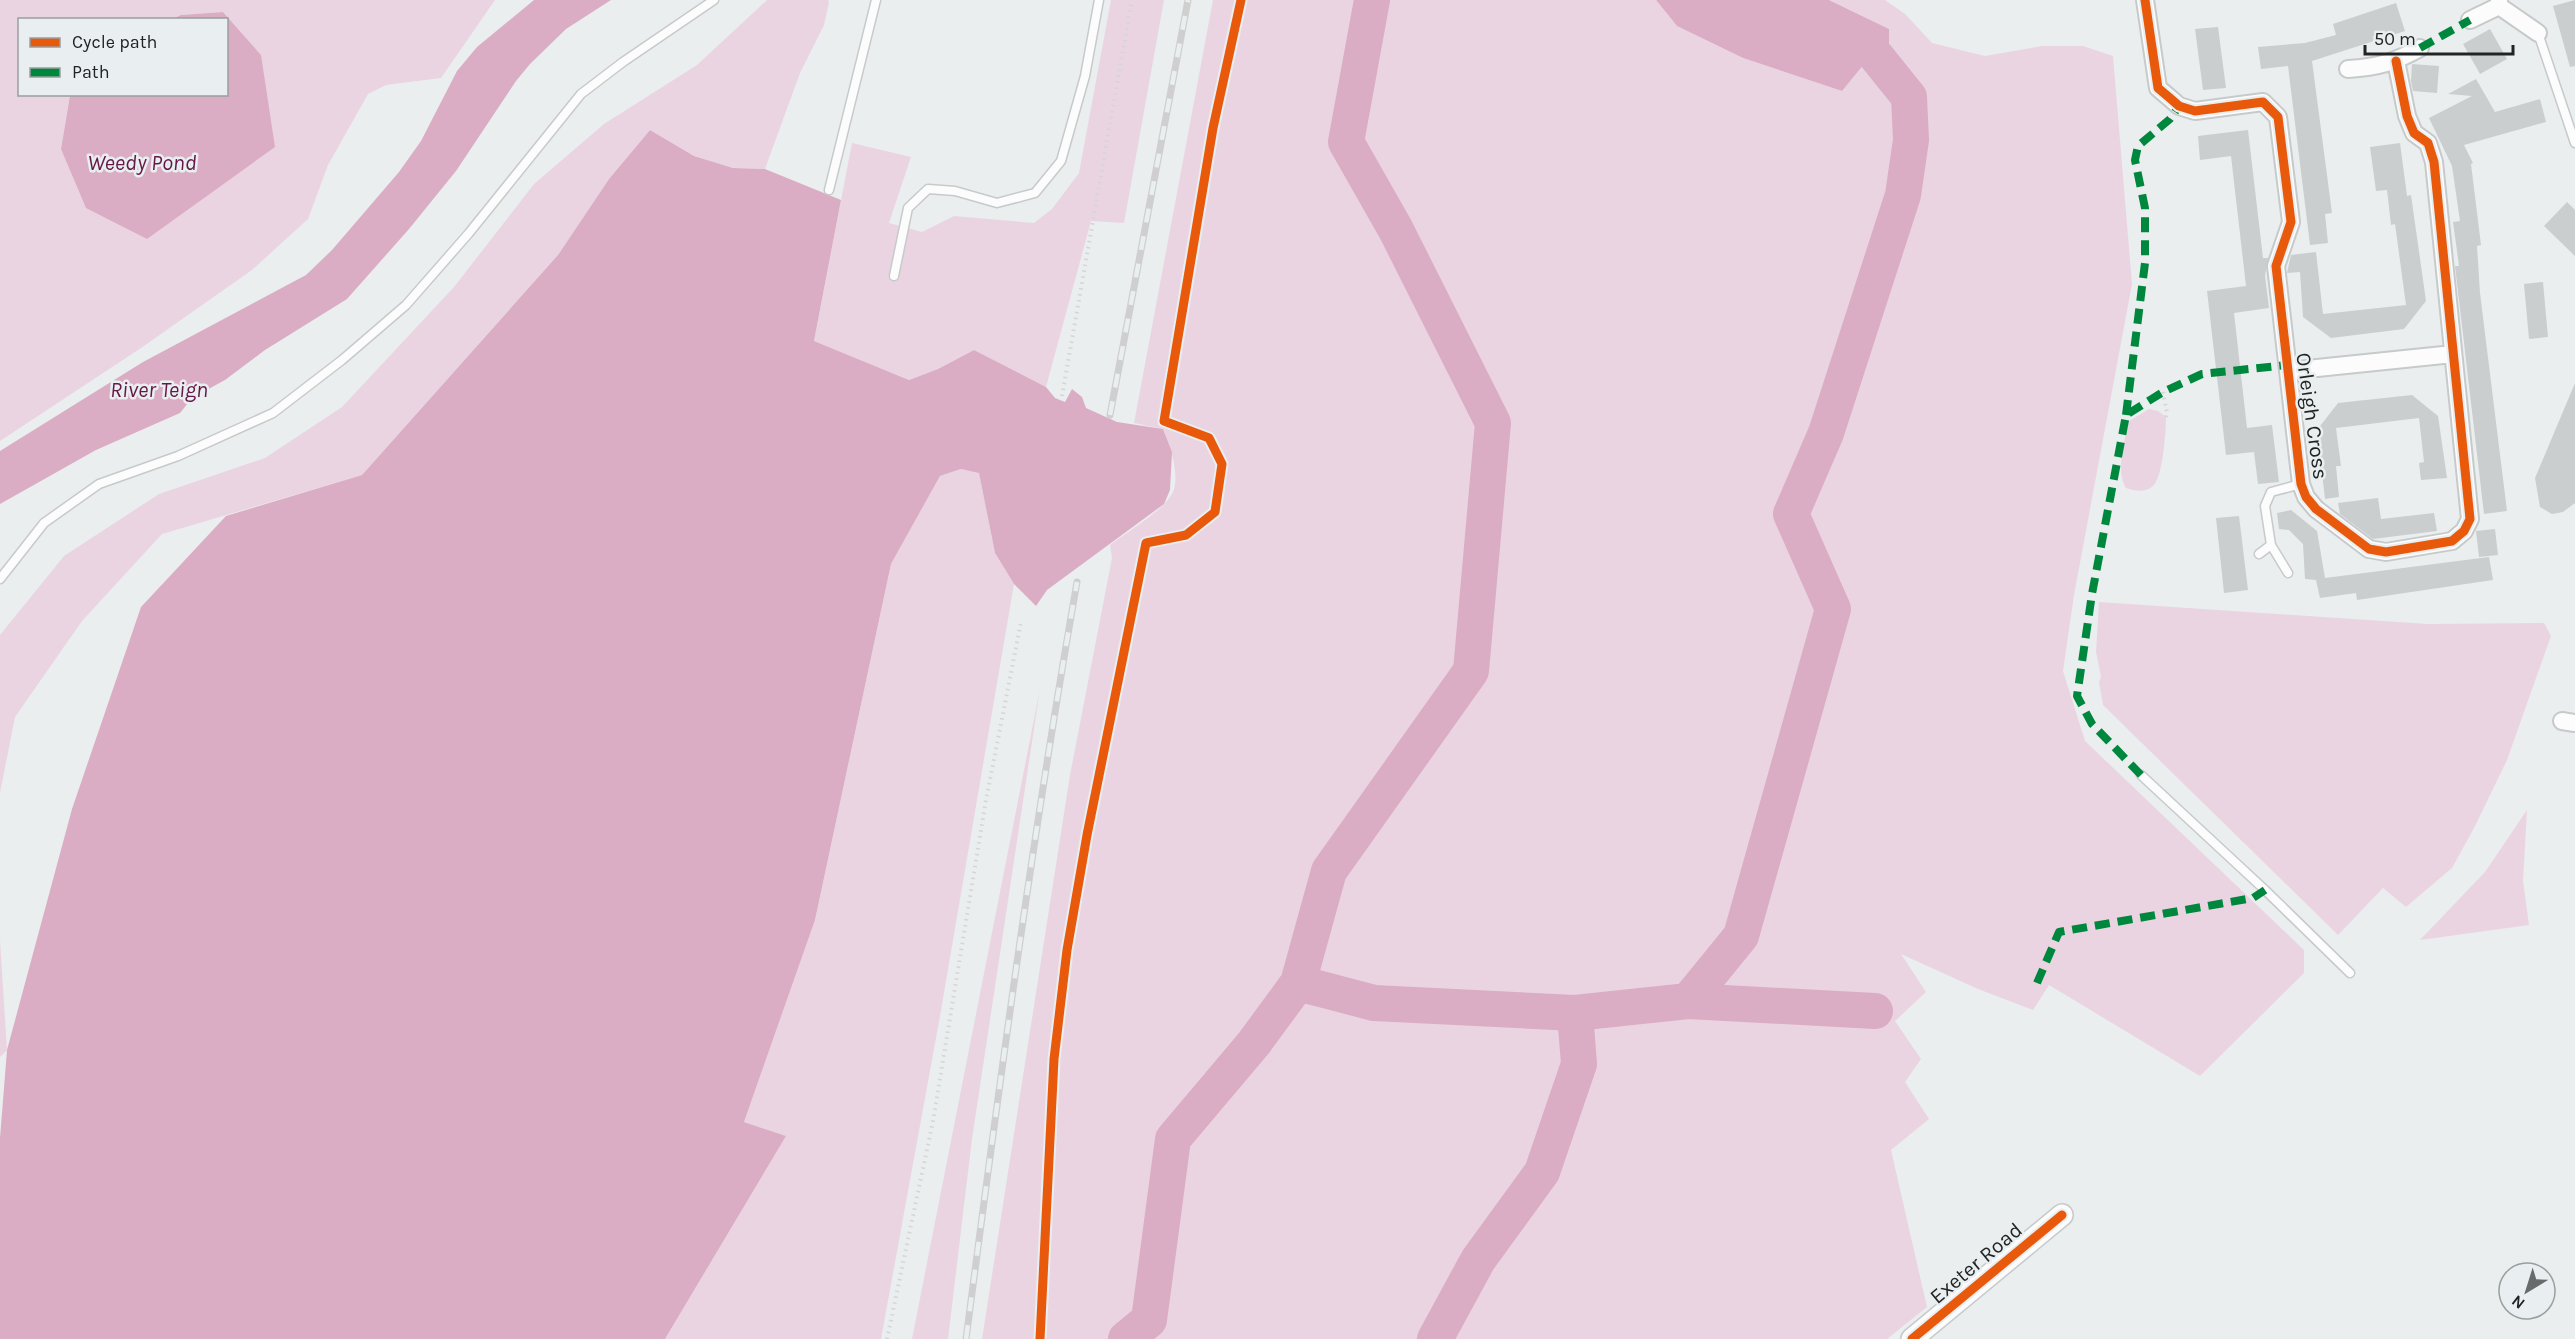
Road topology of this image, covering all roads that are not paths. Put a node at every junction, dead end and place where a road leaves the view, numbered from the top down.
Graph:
1 (714, 0) edge
2 (876, 0) edge
3 (1099, 0) edge
4 (2145, 0) edge
5 (2499, 3) edge
6 (2470, 20) dead end
7 (2538, 33) joint
8 (2420, 48) dead end
9 (2396, 61) junction
10 (2348, 69) dead end
11 (2575, 143) edge
12 (829, 190) dead end
13 (894, 276) dead end
14 (2453, 354) junction
15 (2288, 371) junction
16 (2301, 484) junction
17 (2271, 545) junction
18 (2259, 554) dead end
19 (2288, 573) dead end
20 (0, 579) edge
21 (2141, 776) dead end
22 (2350, 973) dead end
23 (2062, 1215) dead end
24 (1912, 1339) edge

1 - 20 lane
2 - 12 lane
3 - 13 lane
4 - 15 street, Orleigh Cross
5 - 6 street
5 - 7 street
7 - 11 lane
8 - 9 street
9 - 10 street
9 - 14 street, Orleigh Cross
14 - 15 street, Orleigh Cross
14 - 16 street, Orleigh Cross
15 - 16 street, Orleigh Cross
16 - 17 lane
17 - 18 lane
17 - 19 lane
21 - 22 lane
23 - 24 street, Exeter Road

